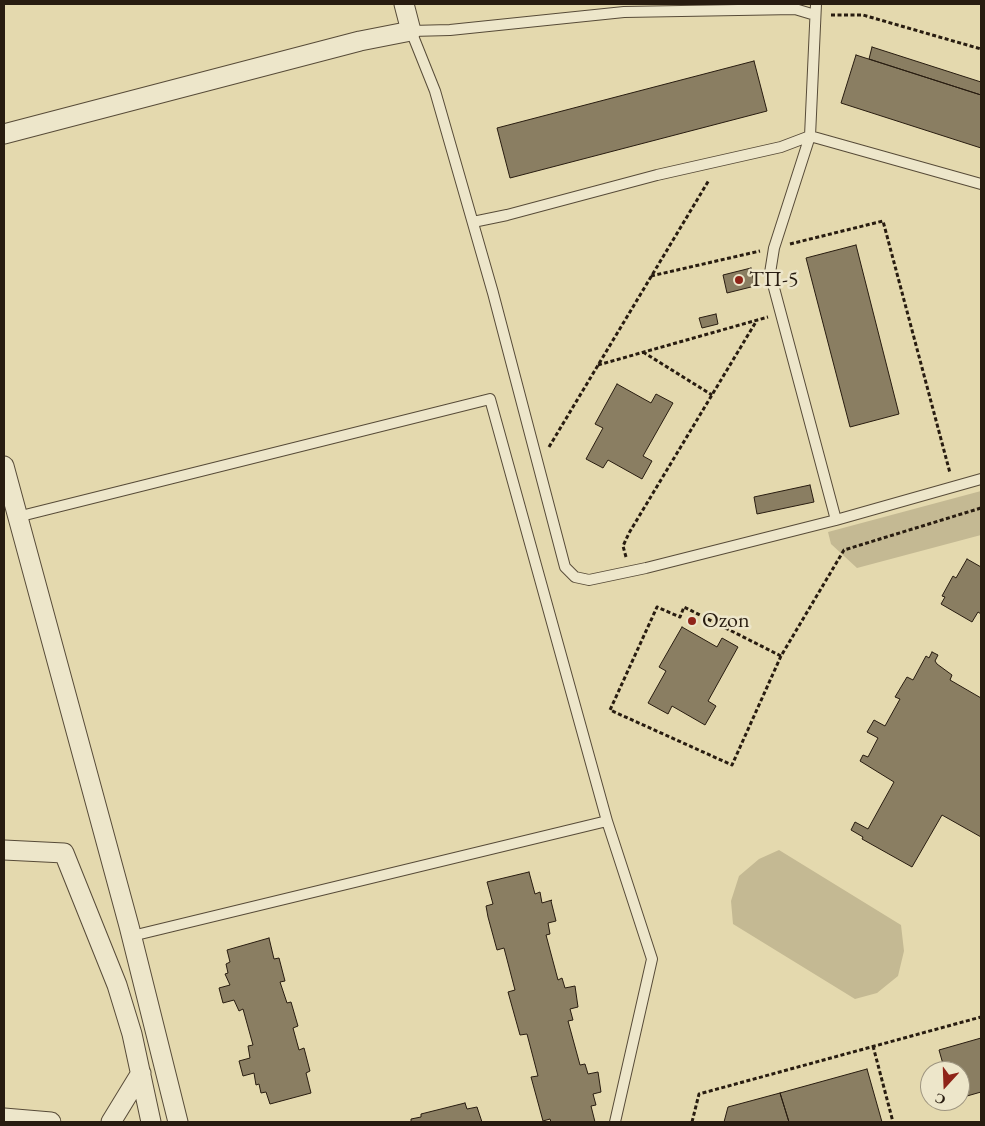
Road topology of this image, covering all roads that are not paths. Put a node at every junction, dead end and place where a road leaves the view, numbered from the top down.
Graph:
1 (404, 4) edge
2 (816, 9) edge
3 (411, 31) junction
4 (4, 134) edge
5 (810, 136) junction
6 (981, 184) edge
7 (473, 222) junction
8 (4, 466) edge
9 (981, 479) edge
10 (18, 517) junction
11 (836, 520) junction
12 (607, 821) junction
13 (4, 850) edge
14 (132, 936) junction
15 (141, 1073) junction
16 (4, 1118) edge
17 (51, 1122) edge
18 (111, 1122) edge
19 (151, 1122) edge
20 (178, 1122) edge
21 (615, 1122) edge

1 - 3 street
2 - 3 lane
2 - 5 lane
3 - 4 street
3 - 7 lane
5 - 6 lane
5 - 7 lane
5 - 11 lane
7 - 11 lane
8 - 10 street
9 - 11 lane
10 - 12 lane
10 - 14 street
12 - 14 lane
12 - 21 lane
13 - 15 street
14 - 20 street
15 - 18 street
15 - 19 street
16 - 17 street

